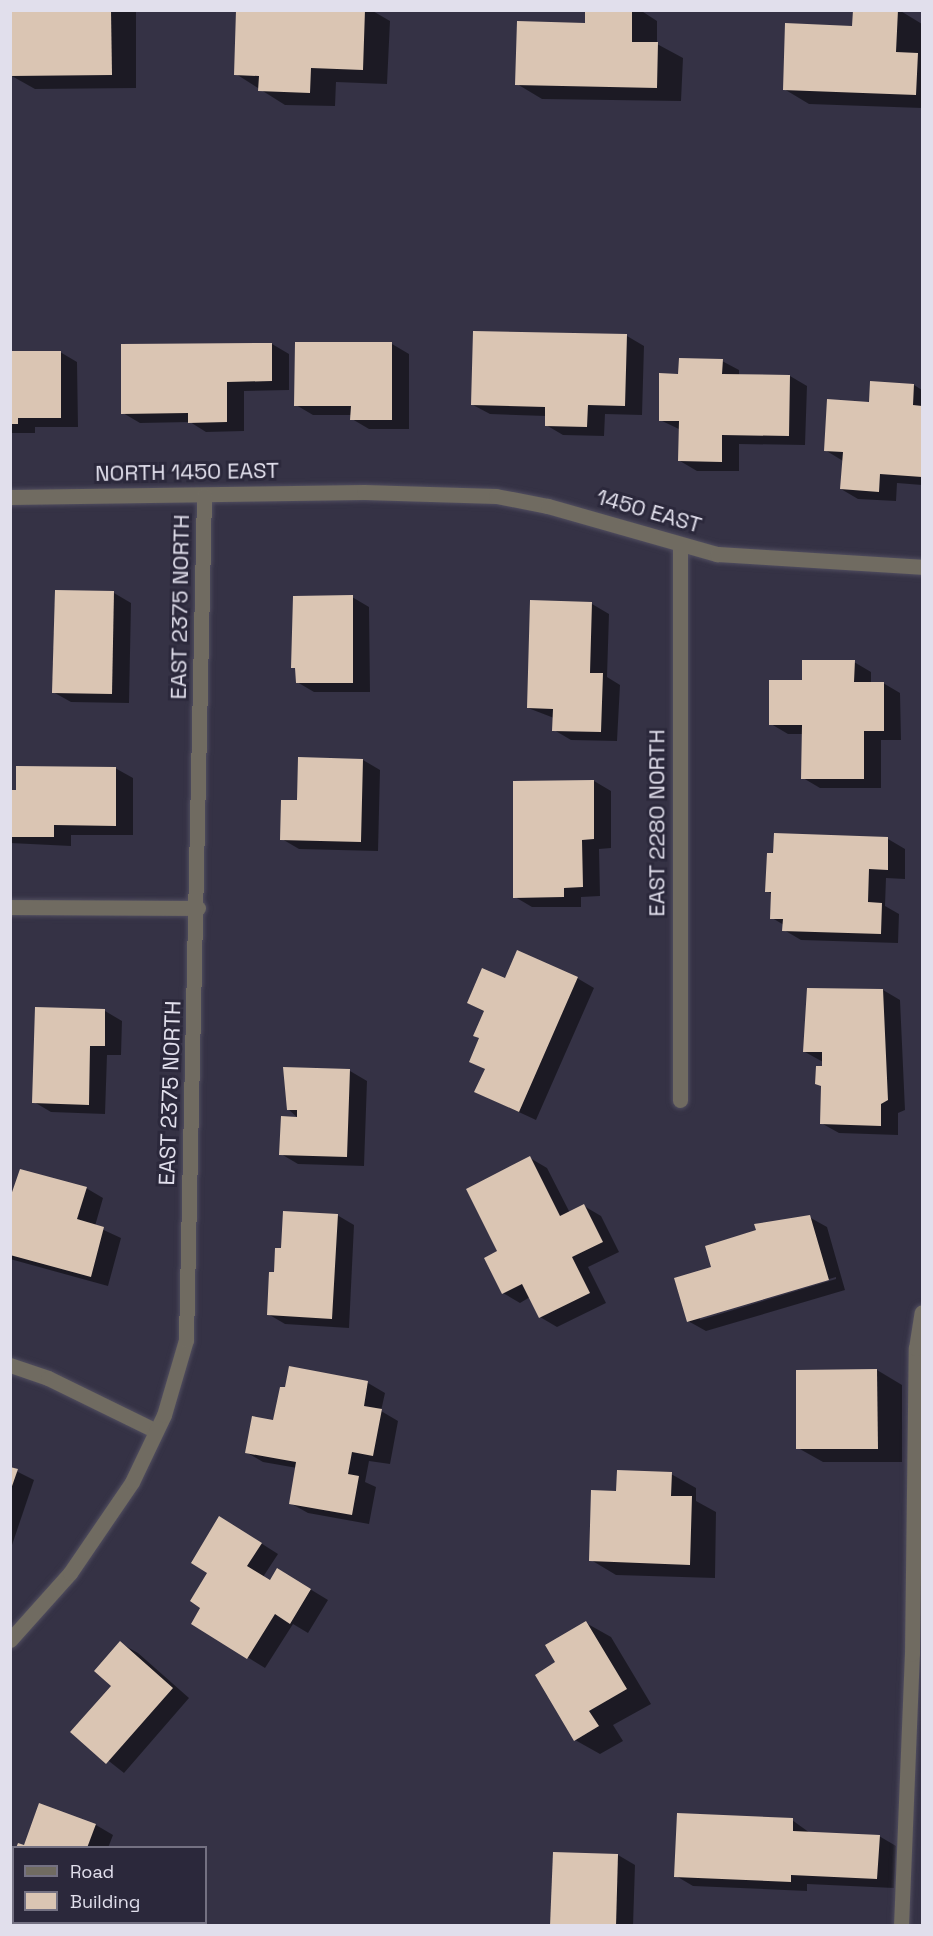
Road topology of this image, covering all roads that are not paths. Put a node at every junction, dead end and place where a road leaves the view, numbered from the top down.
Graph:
1 (364, 492) joint
2 (204, 495) junction
3 (10, 497) edge
4 (680, 545) junction
5 (922, 567) edge
6 (10, 907) edge
7 (198, 908) junction
8 (680, 1100) dead end
9 (922, 1312) edge
10 (10, 1365) edge
11 (156, 1431) junction
12 (10, 1640) edge
13 (901, 1926) edge

1 - 2 street, NORTH 1450 EAST
1 - 4 street, 1450 EAST
2 - 3 street, NORTH 1450 EAST
2 - 7 street, EAST 2375 NORTH
4 - 5 street, 1450 EAST
4 - 8 street, EAST 2280 NORTH
6 - 7 street
7 - 11 street, EAST 2375 NORTH
9 - 13 street
10 - 11 street
11 - 12 street, EAST 2375 NORTH

